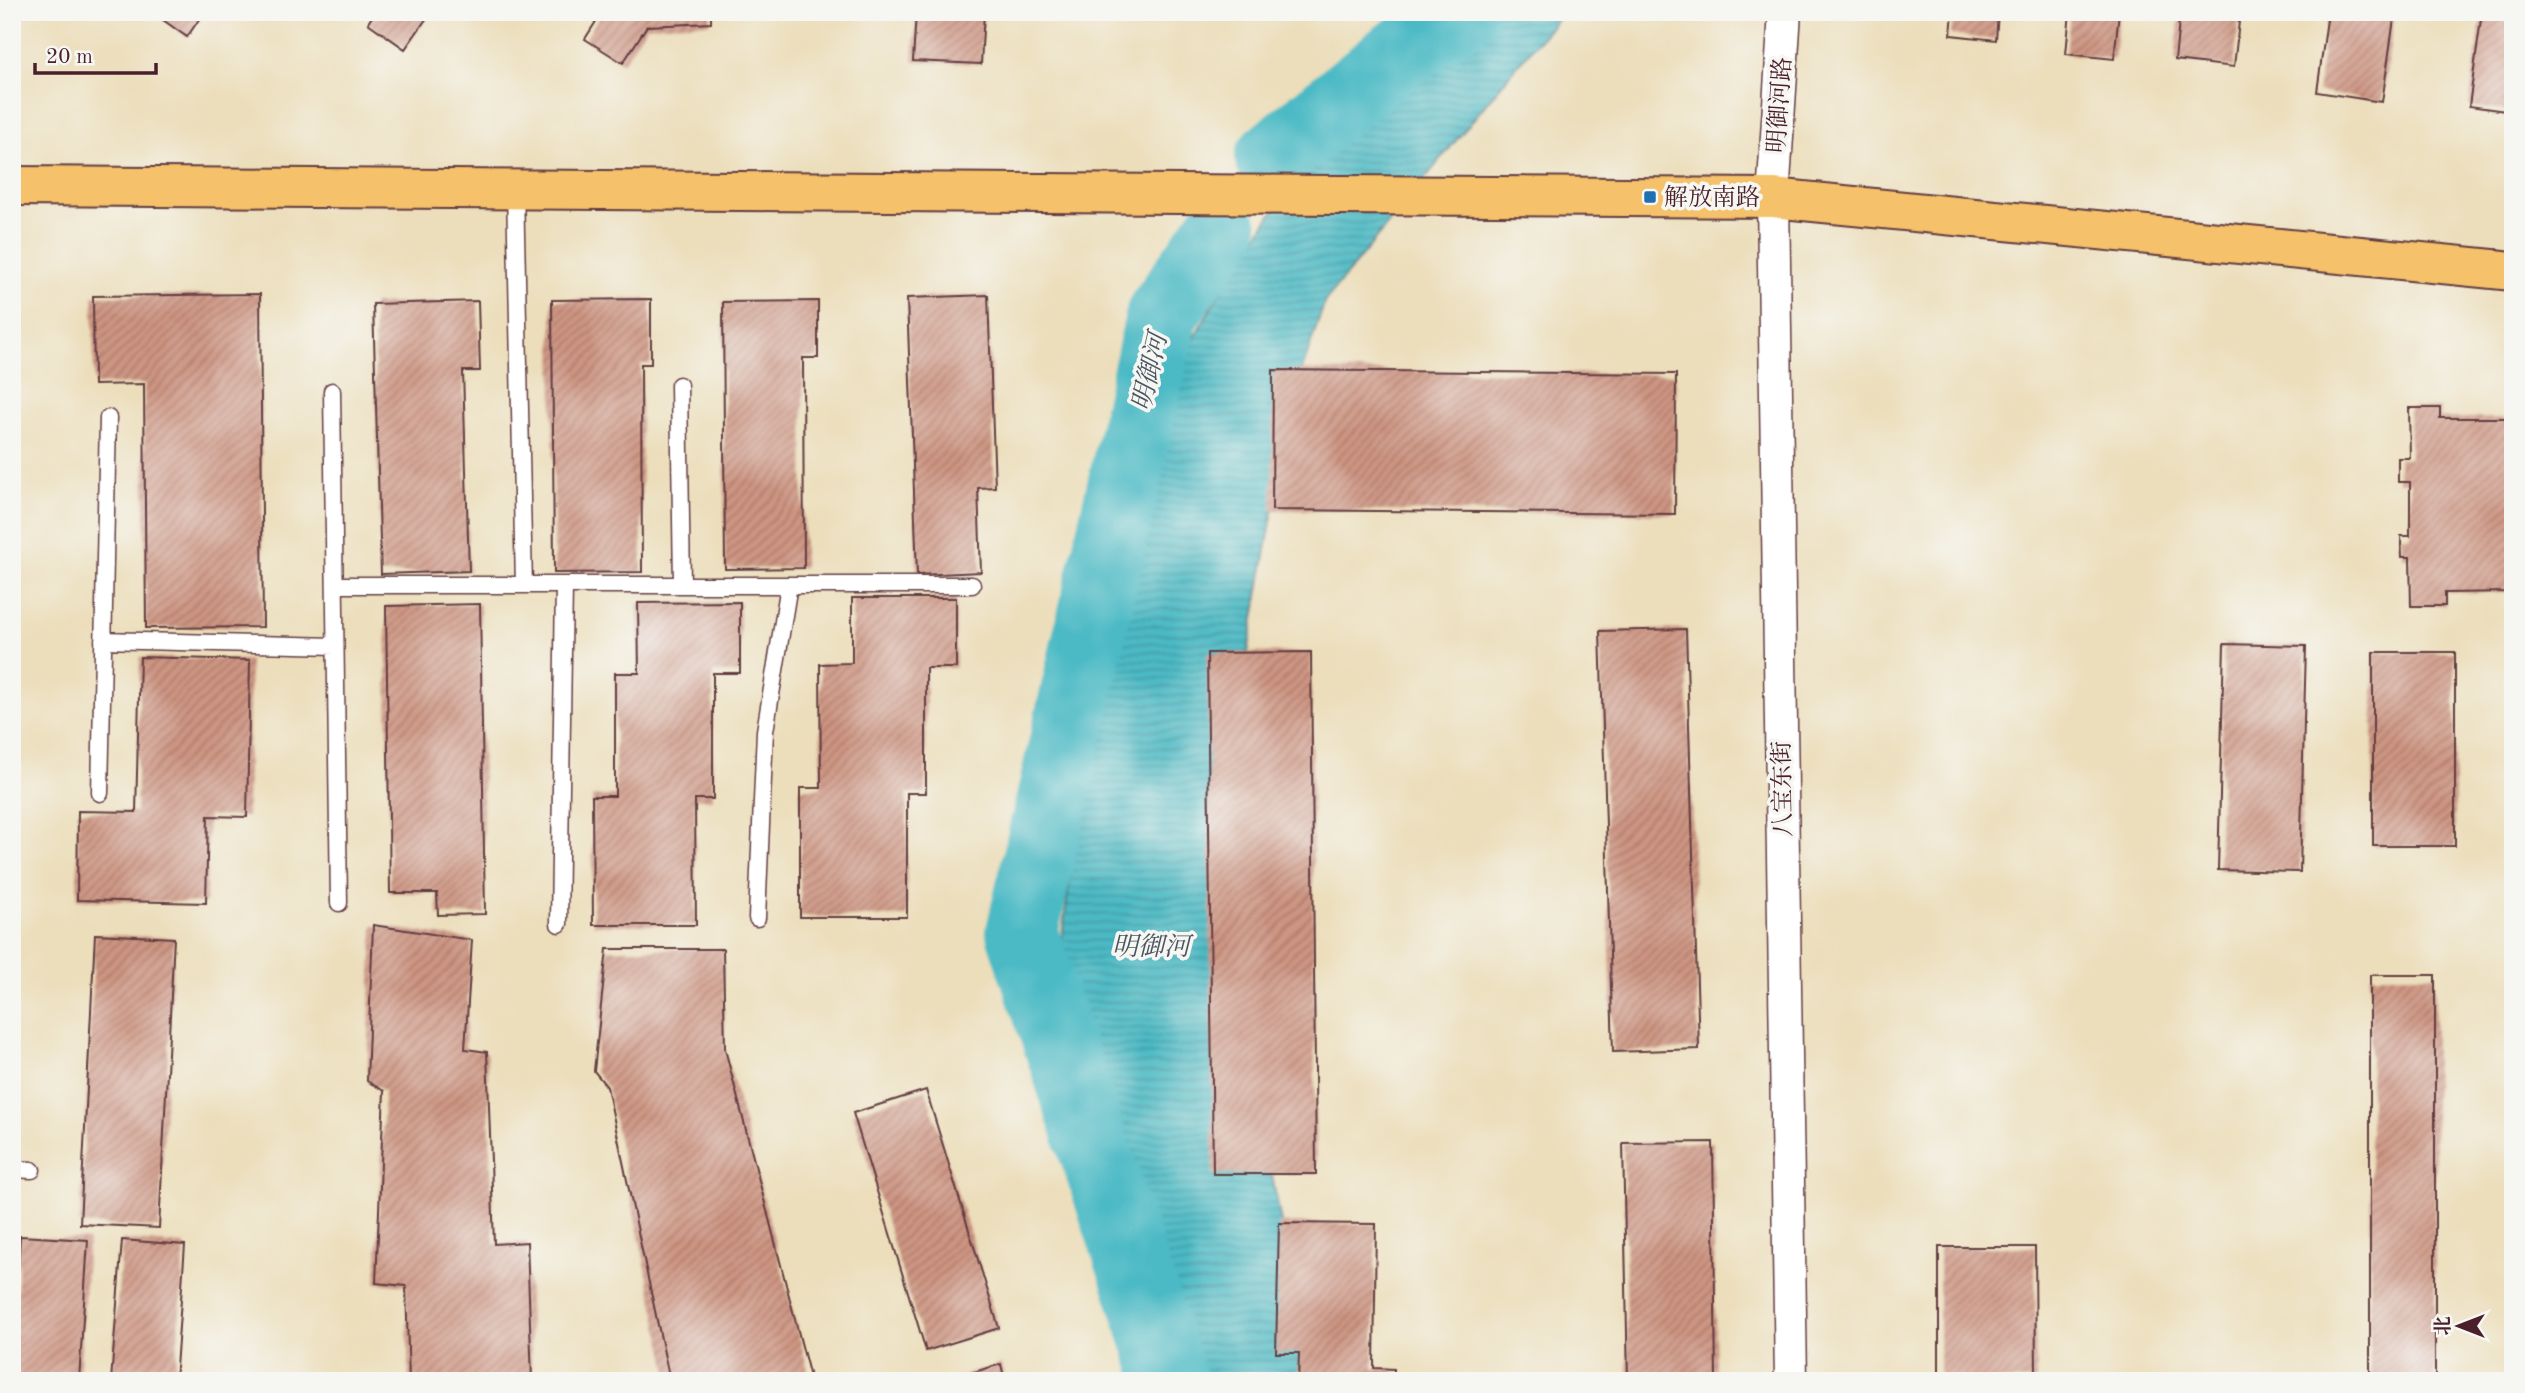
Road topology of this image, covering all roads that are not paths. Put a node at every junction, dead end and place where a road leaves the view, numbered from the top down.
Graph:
1 (1785, 12) edge
2 (12, 186) edge
3 (515, 190) junction
4 (1773, 198) junction
5 (2513, 271) edge
6 (679, 384) dead end
7 (332, 391) dead end
8 (108, 418) dead end
9 (335, 585) junction
10 (524, 585) junction
11 (564, 585) junction
12 (682, 585) junction
13 (789, 585) junction
14 (972, 585) dead end
15 (103, 640) junction
16 (335, 646) junction
17 (100, 793) dead end
18 (339, 903) dead end
19 (757, 918) dead end
20 (559, 924) dead end
21 (12, 1169) edge
22 (32, 1170) dead end
23 (1791, 1381) edge

1 - 4 street, 明御河路
2 - 3 main road
3 - 4 main road
3 - 10 lane
4 - 5 main road
4 - 23 street, 八宝东街
6 - 12 lane
7 - 9 lane
8 - 15 lane
9 - 10 lane
9 - 16 lane
10 - 11 lane
11 - 12 lane
11 - 20 lane
12 - 13 lane
13 - 14 lane
13 - 19 lane
15 - 16 lane
15 - 17 lane
16 - 18 lane
21 - 22 lane

